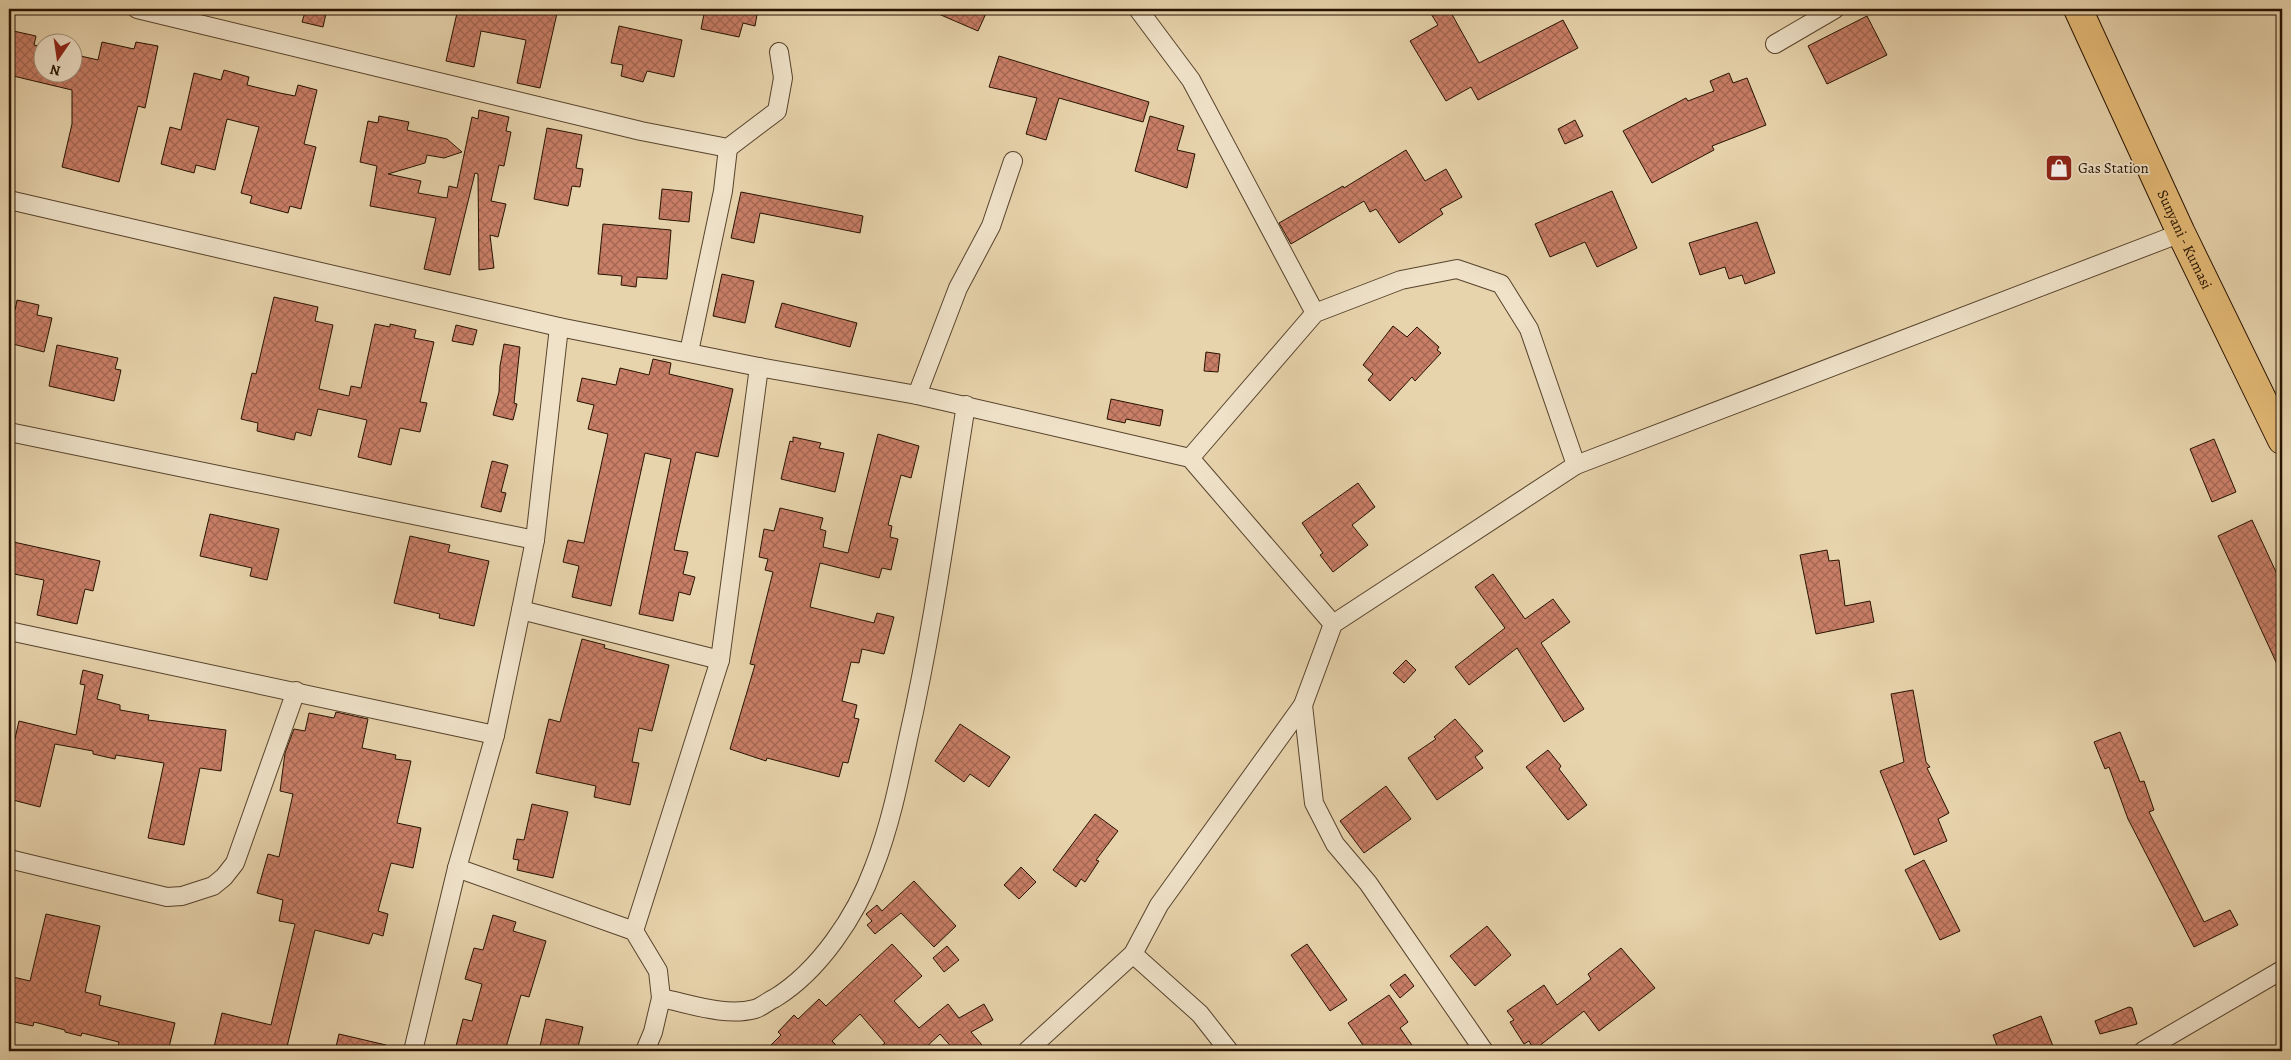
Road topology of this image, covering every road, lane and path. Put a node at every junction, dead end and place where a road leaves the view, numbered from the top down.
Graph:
1 (137, 9) edge
2 (1138, 9) edge
3 (1835, 9) edge
4 (2078, 9) edge
5 (1775, 44) dead end
6 (779, 52) dead end
7 (728, 148) junction
8 (1013, 161) dead end
9 (9, 200) edge
10 (2181, 233) junction
11 (1315, 313) junction
12 (559, 327) junction
13 (688, 352) junction
14 (759, 367) junction
15 (917, 395) junction
16 (966, 405) junction
17 (9, 432) edge
18 (2282, 440) edge
19 (1190, 458) junction
20 (1576, 465) junction
21 (535, 540) junction
22 (520, 610) junction
23 (1333, 624) junction
24 (9, 631) edge
25 (720, 660) junction
26 (296, 691) junction
27 (1303, 705) junction
28 (495, 734) junction
29 (9, 859) edge
30 (457, 868) junction
31 (634, 931) junction
32 (1133, 954) junction
33 (2282, 970) edge
34 (661, 998) junction
35 (413, 1051) edge
36 (645, 1051) edge
37 (1027, 1051) edge
38 (1229, 1051) edge
39 (1484, 1051) edge
40 (2143, 1051) edge

1 - 7 street
2 - 11 street
3 - 5 street
4 - 10 main road, Sunyani - Kumasi
6 - 7 street
7 - 13 street
8 - 15 street
9 - 12 street
10 - 18 main road, Sunyani - Kumasi
10 - 20 street
11 - 19 street
11 - 20 street
12 - 13 street
12 - 21 street
13 - 14 street
14 - 15 street
14 - 25 street
15 - 16 street
16 - 19 street
16 - 34 street
17 - 21 street
19 - 23 street
20 - 23 street
21 - 22 street
22 - 25 street
22 - 28 street
23 - 27 street
24 - 26 street
25 - 31 street
26 - 28 street
26 - 29 street
27 - 32 street
27 - 39 street
28 - 30 street
30 - 31 street
30 - 35 street
31 - 34 street
32 - 37 street
32 - 38 street
33 - 40 street
34 - 36 street

